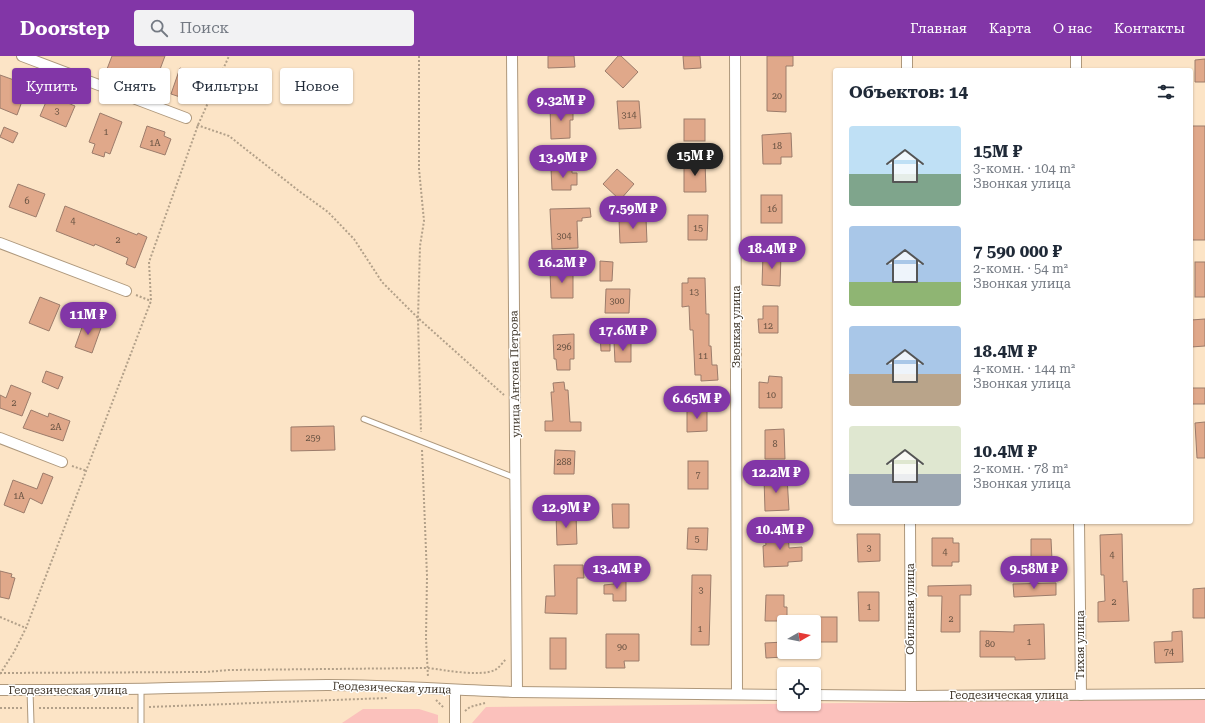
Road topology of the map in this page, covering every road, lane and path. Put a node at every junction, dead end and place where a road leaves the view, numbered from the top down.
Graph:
1 (22, 56) edge
2 (229, 56) edge
3 (419, 56) edge
4 (512, 56) edge
5 (735, 56) edge
6 (907, 56) edge
7 (1076, 56) edge
8 (907, 68) edge
9 (1076, 68) edge
10 (186, 118) dead end
11 (198, 125) junction
12 (0, 243) edge
13 (126, 291) joint
14 (152, 301) junction
15 (418, 318) junction
16 (516, 405) junction
17 (364, 419) dead end
18 (0, 438) edge
19 (421, 441) junction
20 (62, 462) joint
21 (87, 471) junction
22 (516, 478) junction
23 (910, 524) edge
24 (1079, 524) edge
25 (0, 617) edge
26 (26, 628) junction
27 (509, 655) dead end
28 (428, 668) junction
29 (0, 673) edge
30 (428, 677) dead end
31 (141, 689) junction
32 (0, 690) edge
33 (30, 690) junction
34 (455, 690) junction
35 (517, 692) junction
36 (737, 694) junction
37 (1205, 694) edge
38 (777, 695) edge
39 (821, 695) edge
40 (1081, 695) junction
41 (911, 696) junction
42 (390, 698) dead end
43 (434, 698) dead end
44 (490, 702) dead end
45 (0, 708) edge
46 (30, 708) junction
47 (141, 708) junction
48 (446, 710) dead end
49 (458, 720) edge
50 (31, 723) edge
51 (141, 723) edge

1 - 10 street
2 - 11 path
3 - 15 path
4 - 16 street, улица Антона Петрова
5 - 36 street, Звонкая улица
6 - 8 street
7 - 9 street
11 - 14 path
11 - 15 path
12 - 13 street
13 - 14 path
14 - 21 path
15 - 16 path
15 - 19 path
16 - 22 street, улица Антона Петрова
17 - 19 lane
18 - 20 street
19 - 22 lane
19 - 28 path
20 - 21 path
21 - 26 path
22 - 35 street, улица Антона Петрова
23 - 41 street, Обильная улица
24 - 40 street, Тихая улица
25 - 26 path
26 - 29 path
27 - 28 path
28 - 29 path
28 - 30 path
31 - 33 street, Геодезическая улица
31 - 34 street, Геодезическая улица
31 - 47 lane
32 - 33 street, Геодезическая улица
33 - 46 lane
34 - 35 street, Геодезическая улица
34 - 49 street
35 - 36 street, Геодезическая улица
36 - 38 street, Геодезическая улица
37 - 40 street, Геодезическая улица
39 - 41 street, Геодезическая улица
40 - 41 street, Геодезическая улица
42 - 47 path
43 - 48 path
44 - 49 path
45 - 46 path
46 - 47 path
46 - 50 lane
47 - 51 lane

